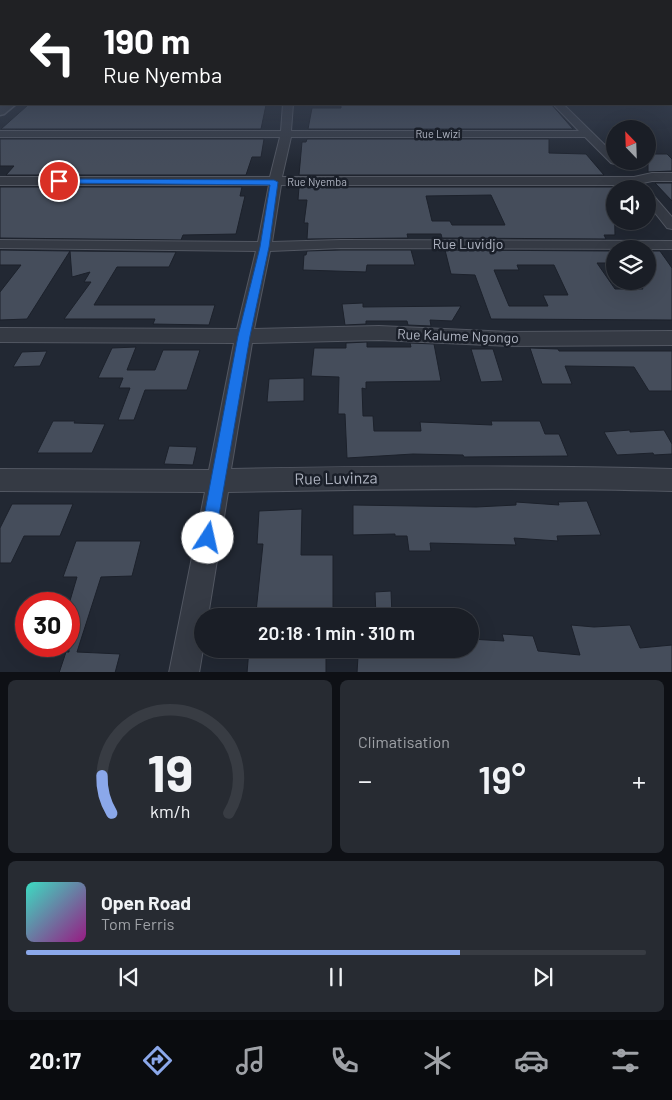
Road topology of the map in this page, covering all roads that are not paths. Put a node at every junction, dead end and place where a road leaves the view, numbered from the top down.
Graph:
1 (288, 105) edge
2 (559, 105) edge
3 (0, 134) edge
4 (286, 134) junction
5 (590, 134) junction
6 (606, 151) edge
7 (623, 170) edge
8 (672, 176) edge
9 (632, 180) edge
10 (646, 180) edge
11 (0, 181) edge
12 (274, 182) junction
13 (606, 185) edge
14 (656, 206) edge
15 (672, 225) edge
16 (0, 244) edge
17 (672, 245) edge
18 (264, 247) junction
19 (0, 335) edge
20 (244, 336) junction
21 (672, 338) edge
22 (0, 480) edge
23 (672, 480) edge
24 (218, 481) junction
25 (184, 672) edge

1 - 4 street
2 - 5 street
3 - 4 street, Rue Lwizi
4 - 5 street, Rue Lwizi
4 - 12 street
5 - 6 street
7 - 9 street
8 - 10 street, Rue Nyemba
11 - 12 street, Rue Nyemba
12 - 13 street, Rue Nyemba
12 - 18 street
14 - 15 street
16 - 18 street, Rue Luvidjo
17 - 18 street, Rue Luvidjo
18 - 20 street
19 - 20 street, Rue Kalume Ngongo
20 - 21 street, Rue Kalume Ngongo
20 - 24 street
22 - 24 street, Rue Luvinza
23 - 24 street, Rue Luvinza
24 - 25 street

